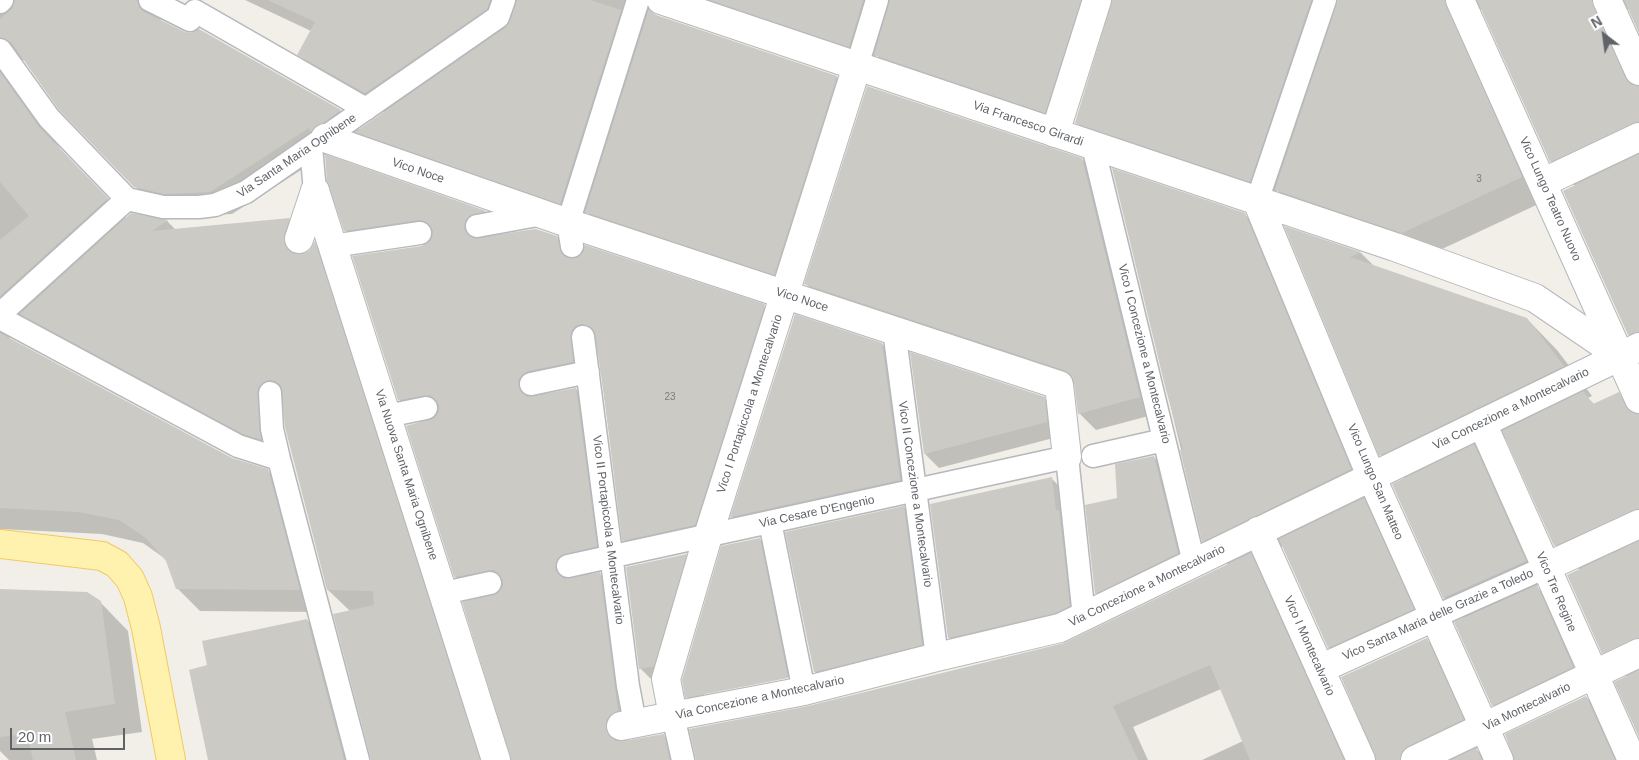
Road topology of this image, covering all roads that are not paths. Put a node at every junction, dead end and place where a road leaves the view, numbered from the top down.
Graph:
1 (150, 0) edge
2 (504, 0) edge
3 (638, 0) edge
4 (661, 0) edge
5 (877, 0) edge
6 (1097, 0) edge
7 (1325, 0) edge
8 (1460, 0) edge
9 (1607, 0) edge
10 (0, 50) edge
11 (857, 66) junction
12 (1639, 71) edge
13 (366, 109) junction
14 (1055, 133) junction
15 (1639, 137) edge
16 (318, 143) junction
17 (1093, 146) junction
18 (1542, 183) junction
19 (315, 191) junction
20 (127, 199) junction
21 (1257, 201) junction
22 (543, 214) junction
23 (477, 226) dead end
24 (420, 233) dead end
25 (570, 235) junction
26 (299, 239) dead end
27 (332, 246) junction
28 (784, 294) junction
29 (0, 314) edge
30 (0, 318) edge
31 (894, 330) junction
32 (584, 337) dead end
33 (1629, 352) edge
34 (588, 372) junction
35 (531, 384) dead end
36 (270, 393) dead end
37 (1639, 399) edge
38 (426, 408) dead end
39 (387, 416) junction
40 (1482, 423) junction
41 (1164, 440) junction
42 (1080, 457) junction
43 (279, 460) junction
44 (1371, 476) junction
45 (915, 490) junction
46 (770, 522) junction
47 (1639, 524) edge
48 (1258, 531) junction
49 (708, 536) junction
50 (0, 544) edge
51 (612, 557) junction
52 (1194, 563) junction
53 (568, 566) dead end
54 (1546, 566) junction
55 (490, 583) dead end
56 (444, 593) junction
57 (1084, 617) junction
58 (1434, 617) junction
59 (1639, 653) edge
60 (937, 657) junction
61 (1320, 669) junction
62 (1592, 675) junction
63 (804, 691) junction
64 (673, 716) junction
65 (628, 724) joint
66 (1484, 728) junction
67 (500, 756) edge
68 (171, 760) edge
69 (358, 760) edge
70 (683, 760) edge
71 (1361, 760) edge
72 (1415, 760) edge
73 (1498, 760) edge
74 (1632, 760) edge

1 - 13 lane
2 - 13 lane, Via Santa Maria Ognibene
3 - 25 lane
4 - 11 street, Via Francesco Girardi
5 - 11 lane
6 - 14 street
7 - 21 lane
8 - 18 street, Vico Lungo Teatro Nuovo
9 - 12 street
10 - 20 lane
11 - 14 street, Via Francesco Girardi
11 - 28 street, Vico I Portapiccola a Montecalvario
13 - 16 lane, Via Santa Maria Ognibene
14 - 17 street, Via Francesco Girardi
15 - 18 street
16 - 19 lane
16 - 20 lane, Via Santa Maria Ognibene
16 - 22 street, Vico Noce
17 - 21 street, Via Francesco Girardi
17 - 41 lane, Vico I Concezione a Montecalvario
18 - 33 street, Vico Lungo Teatro Nuovo
19 - 26 street
19 - 27 street, Via Nuova Santa Maria Ognibene
20 - 29 lane
21 - 33 street, Via Francesco Girardi
21 - 44 street, Vico Lungo San Matteo
22 - 23 lane
22 - 25 street, Vico Noce
24 - 27 lane
25 - 28 street, Vico Noce
27 - 39 street, Via Nuova Santa Maria Ognibene
28 - 31 street, Vico Noce
28 - 49 street, Vico I Portapiccola a Montecalvario
30 - 43 lane
31 - 42 street, Vico Noce
31 - 45 lane, Vico II Concezione a Montecalvario
32 - 34 lane, Vico II Portapiccola a Montecalvario
33 - 37 street, Vico Lungo Teatro Nuovo
33 - 40 street, Via Concezione a Montecalvario
34 - 35 lane
34 - 51 lane, Vico II Portapiccola a Montecalvario
36 - 43 lane
38 - 39 lane
39 - 56 street, Via Nuova Santa Maria Ognibene
40 - 44 street, Via Concezione a Montecalvario
40 - 54 street, Vico Tre Regine
41 - 42 lane, Via Cesare D'Engenio
41 - 52 lane, Vico I Concezione a Montecalvario
42 - 45 lane, Via Cesare D'Engenio
42 - 57 lane, Vico Noce
43 - 69 lane
44 - 48 street, Via Concezione a Montecalvario
44 - 58 street, Vico Lungo San Matteo
45 - 46 lane, Via Cesare D'Engenio
45 - 60 lane, Vico II Concezione a Montecalvario
46 - 49 lane, Via Cesare D'Engenio
46 - 63 lane
47 - 54 street, Vico Santa Maria delle Grazie a Toledo
48 - 52 street, Via Concezione a Montecalvario
48 - 61 street, Vico I Montecalvario
49 - 51 lane, Via Cesare D'Engenio
49 - 64 street, Vico I Portapiccola a Montecalvario
50 - 68 main road
51 - 53 lane, Via Cesare D'Engenio
51 - 65 lane, Vico II Portapiccola a Montecalvario
52 - 57 street, Via Concezione a Montecalvario
54 - 58 lane, Vico Santa Maria delle Grazie a Toledo
54 - 62 street, Vico Tre Regine
55 - 56 lane
56 - 67 street, Via Nuova Santa Maria Ognibene
57 - 60 street, Via Concezione a Montecalvario
58 - 61 street, Vico Santa Maria delle Grazie a Toledo
58 - 66 street, Vico Lungo San Matteo
59 - 62 street, Via Montecalvario
60 - 63 street, Via Concezione a Montecalvario
61 - 71 street, Vico I Montecalvario
62 - 66 street, Via Montecalvario
62 - 74 street, Vico Tre Regine
63 - 64 street, Via Concezione a Montecalvario
64 - 65 street, Via Concezione a Montecalvario
64 - 70 lane
66 - 72 street, Via Montecalvario
66 - 73 street, Vico Lungo San Matteo

